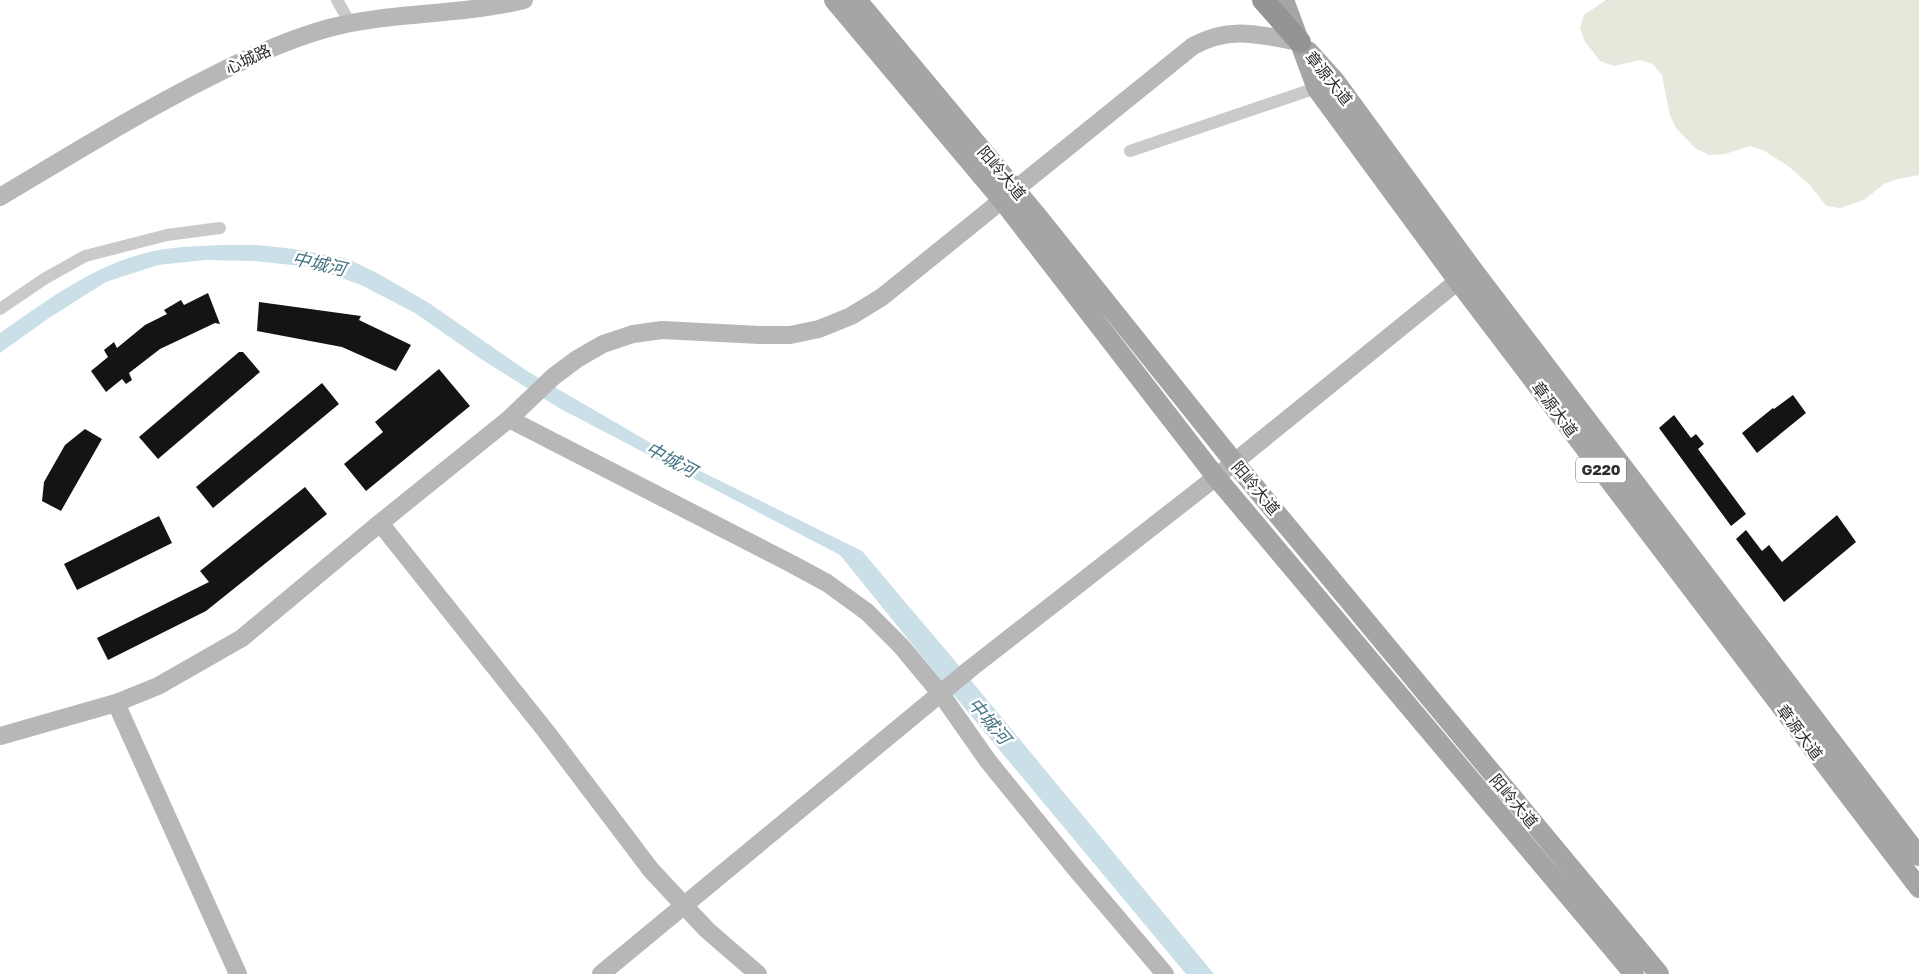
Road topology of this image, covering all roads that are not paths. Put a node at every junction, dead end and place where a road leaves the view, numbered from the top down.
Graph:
1 (337, 0) edge
2 (524, 0) edge
3 (834, 0) edge
4 (857, 0) edge
5 (1263, 0) edge
6 (1274, 0) edge
7 (1284, 0) edge
8 (350, 23) junction
9 (1300, 42) junction
10 (1326, 85) junction
11 (1130, 151) dead end
12 (1009, 195) junction
13 (0, 197) edge
14 (220, 228) dead end
15 (1458, 282) junction
16 (0, 309) edge
17 (509, 419) junction
18 (1234, 462) junction
19 (1216, 477) junction
20 (380, 523) junction
21 (940, 694) junction
22 (116, 703) junction
23 (0, 736) edge
24 (1919, 856) edge
25 (1919, 888) edge
26 (683, 906) junction
27 (1645, 971) edge
28 (238, 974) edge
29 (602, 974) edge
30 (758, 974) edge
31 (1165, 974) edge

1 - 8 street
2 - 8 street, 心城路
3 - 12 main road, 阳岭大道
4 - 12 main road, 阳岭大道
5 - 9 highway, G220
6 - 9 highway, G220
7 - 9 main road, 章源大道
8 - 13 street, 心城路
9 - 10 main road, 章源大道 / G220
9 - 12 street
10 - 11 street
10 - 15 main road, 章源大道 / G220
10 - 24 main road, 章源大道 / G220
12 - 17 street
12 - 18 main road, 阳岭大道
12 - 19 main road, 阳岭大道
14 - 16 street
15 - 18 street
15 - 25 main road, 章源大道 / G220
17 - 20 street
17 - 21 street
18 - 19 street
18 - 27 main road, 阳岭大道
19 - 21 street
19 - 27 main road, 阳岭大道
20 - 22 street
20 - 26 street
21 - 26 street
21 - 31 street
22 - 23 street
22 - 28 street
26 - 29 street
26 - 30 street

